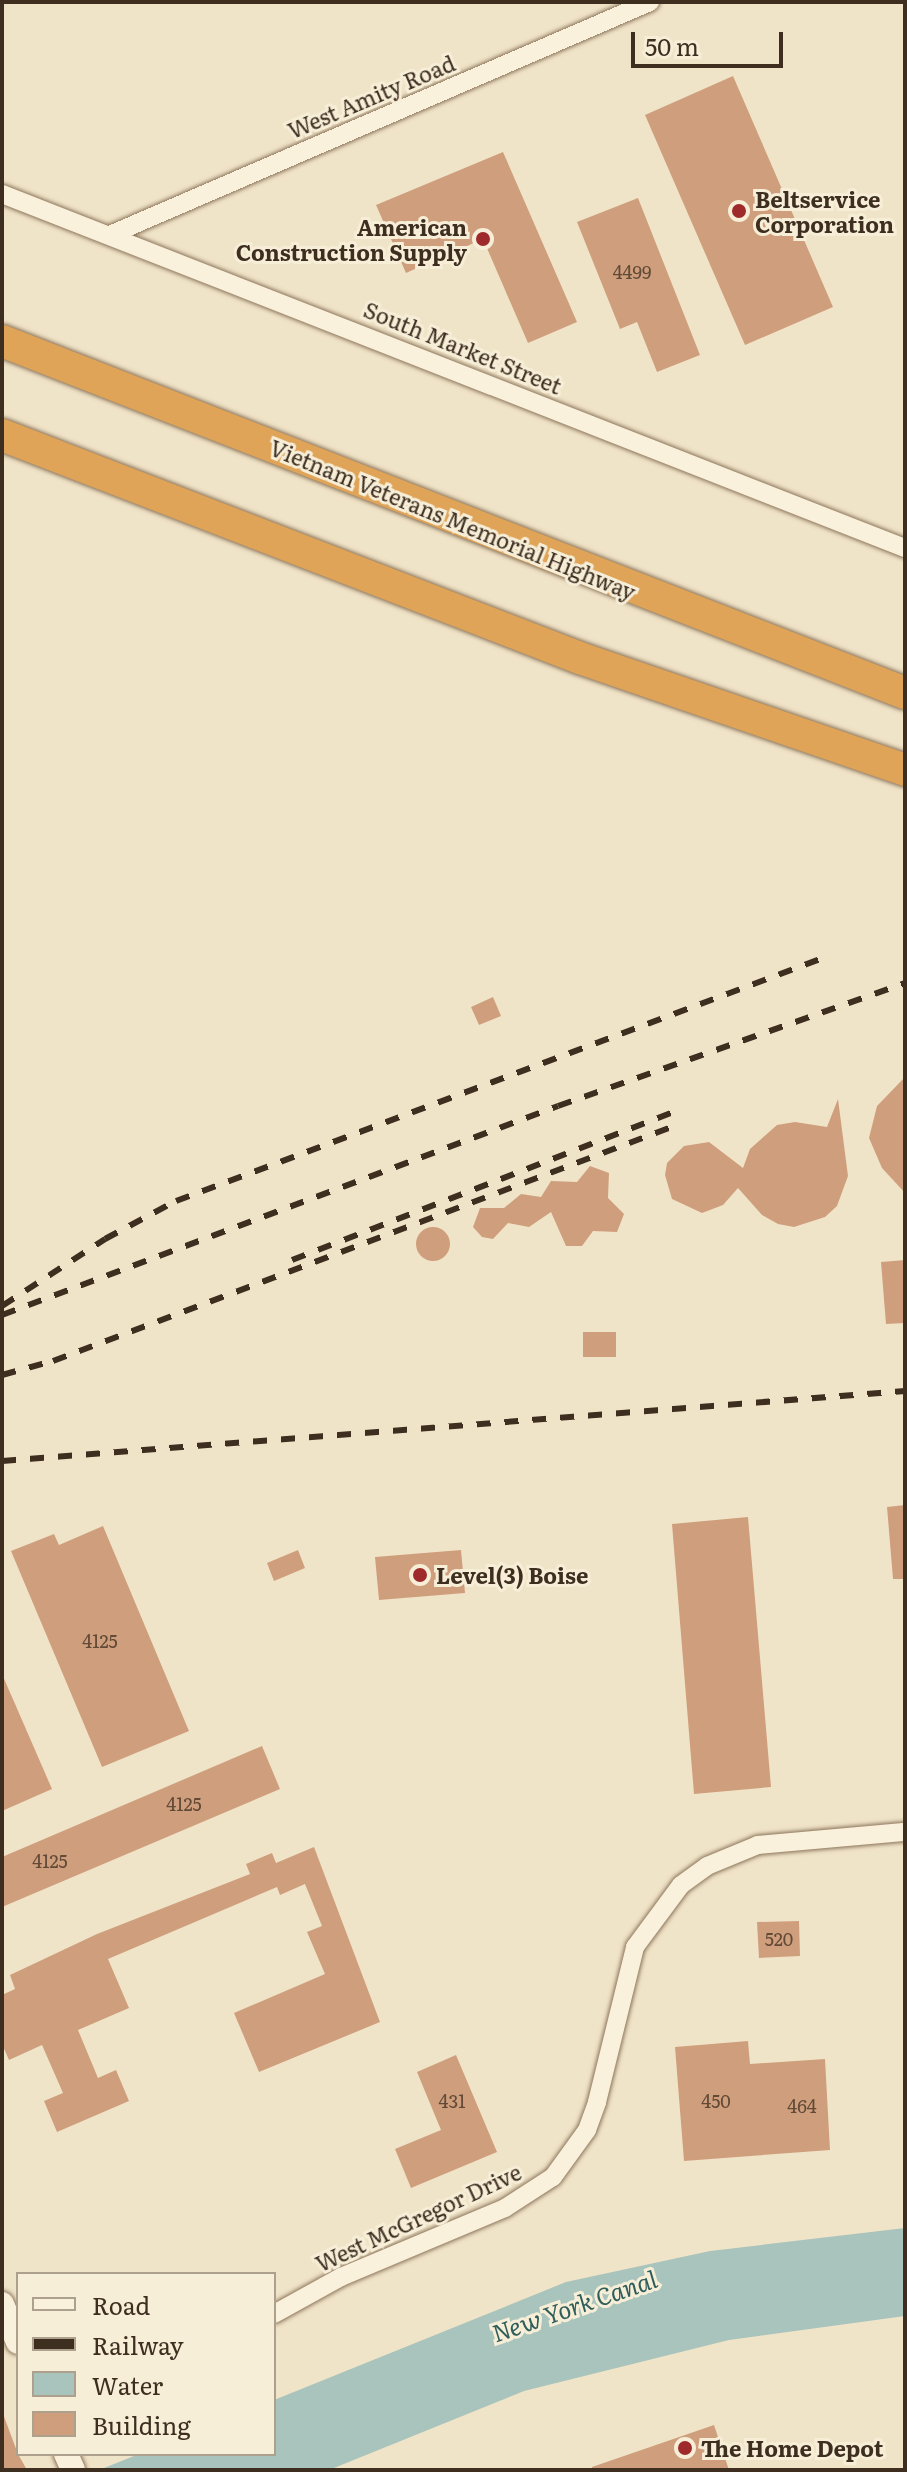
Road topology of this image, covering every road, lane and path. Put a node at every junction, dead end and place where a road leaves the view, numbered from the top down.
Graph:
1 (650, 2) edge
2 (2, 194) edge
3 (112, 234) junction
4 (2, 341) edge
5 (2, 435) edge
6 (905, 548) edge
7 (905, 693) edge
8 (905, 770) edge
9 (905, 1832) edge
10 (2, 2304) edge
11 (276, 2313) edge
12 (16, 2337) edge

1 - 3 street, West Amity Road
2 - 3 street, South Market Street
3 - 6 street, South Market Street
4 - 7 highway, Vietnam Veterans Memorial Highway
5 - 8 highway
9 - 11 street, West McGregor Drive
10 - 12 street

